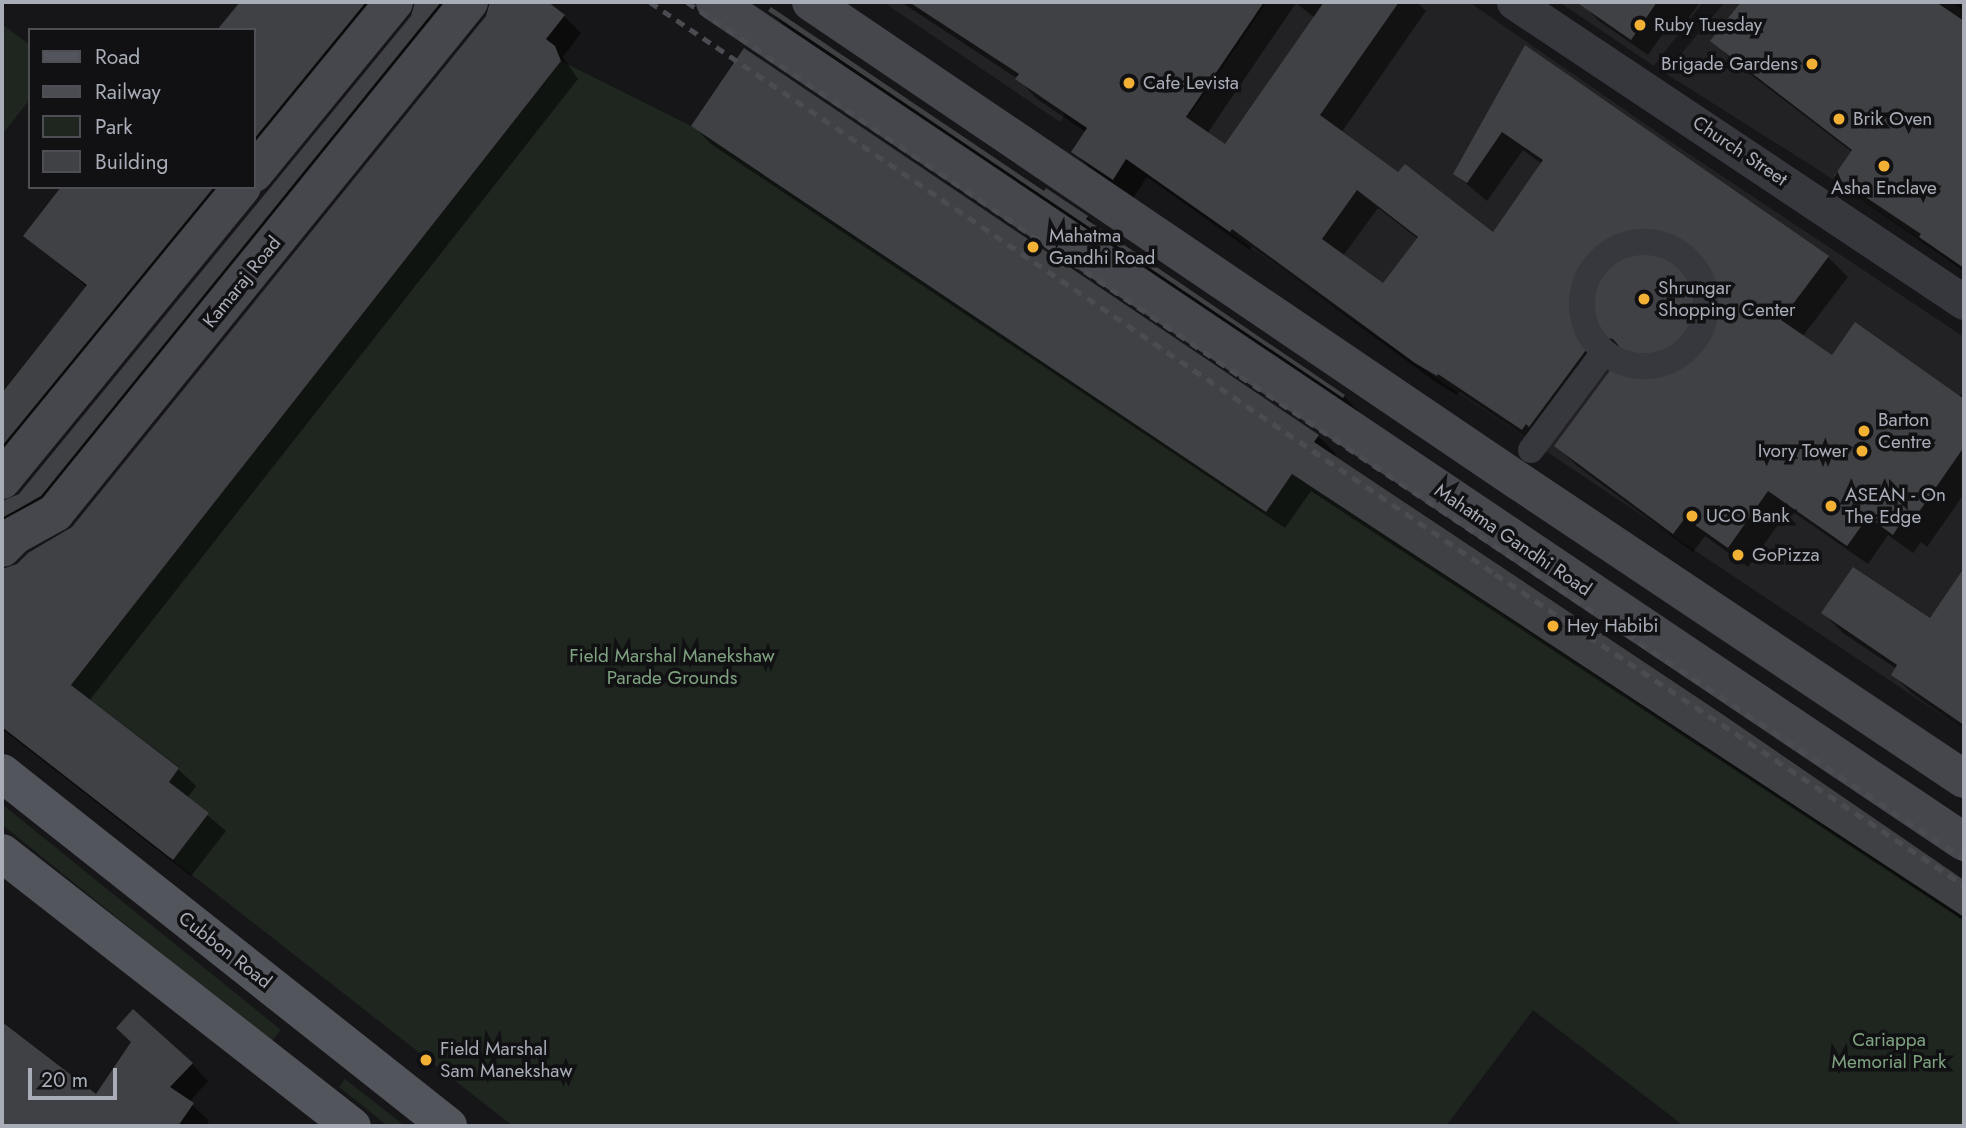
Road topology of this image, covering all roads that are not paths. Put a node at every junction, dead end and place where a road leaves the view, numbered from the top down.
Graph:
1 (394, 2) edge
2 (469, 2) edge
3 (715, 2) edge
4 (811, 2) edge
5 (1514, 2) edge
6 (256, 171) edge
7 (240, 189) edge
8 (250, 189) edge
9 (291, 222) junction
10 (1964, 302) edge
11 (1605, 352) junction
12 (1531, 450) dead end
13 (2, 480) edge
14 (2, 548) edge
15 (2, 774) edge
16 (1964, 779) edge
17 (1964, 842) edge
18 (2, 853) edge
19 (332, 1035) junction
20 (292, 1079) junction
21 (352, 1126) edge
22 (448, 1126) edge

1 - 6 main road
2 - 9 main road, Kamaraj Road
3 - 17 main road, Mahatma Gandhi Road
4 - 16 main road
5 - 10 street, Church Street
7 - 13 main road
8 - 9 main road
9 - 14 main road, Kamaraj Road
11 - 11 street
11 - 12 street
15 - 19 main road, Cubbon Road
18 - 20 main road
19 - 20 main road
19 - 22 main road, Cubbon Road
20 - 21 main road

